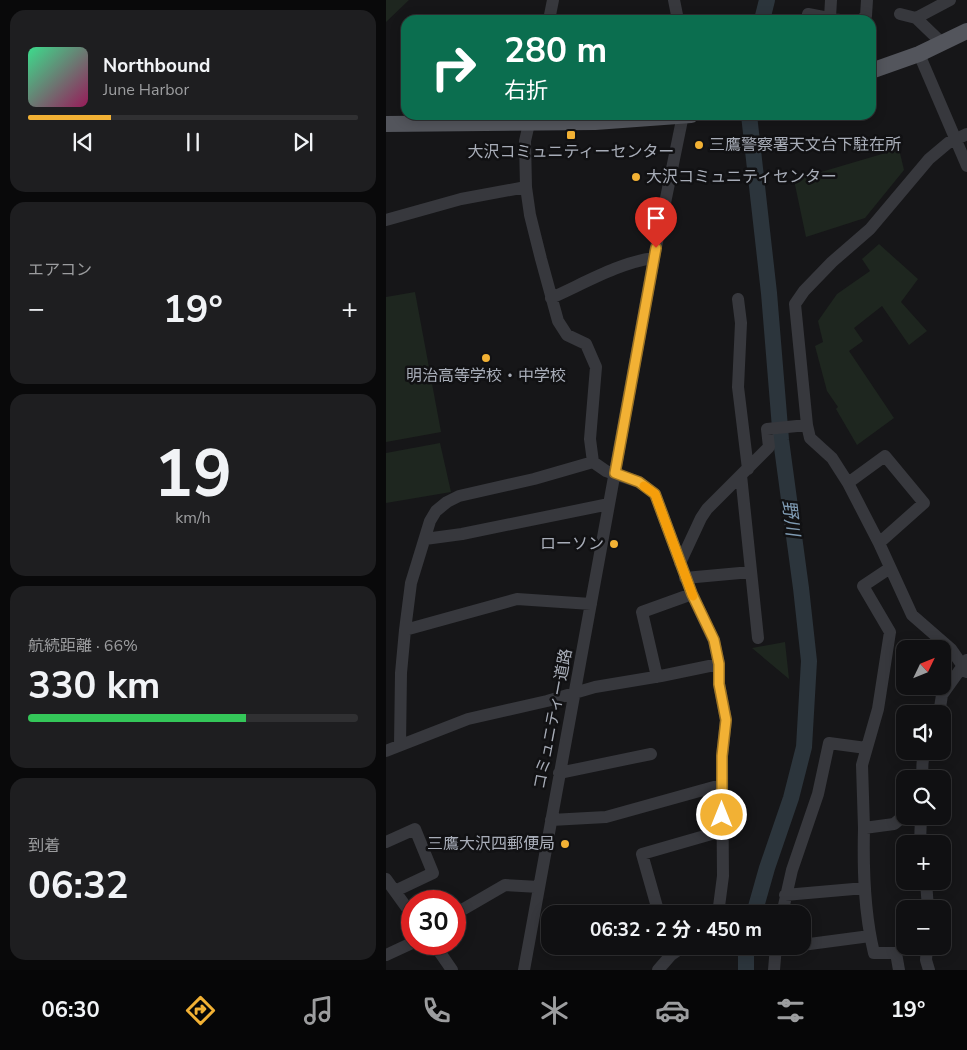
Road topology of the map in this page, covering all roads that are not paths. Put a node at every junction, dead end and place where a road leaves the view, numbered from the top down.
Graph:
1 (553, 0) edge
2 (674, 0) edge
3 (832, 0) edge
4 (867, 0) edge
5 (950, 0) edge
6 (900, 14) dead end
7 (550, 15) edge
8 (677, 15) edge
9 (834, 15) edge
10 (866, 15) edge
11 (916, 18) junction
12 (967, 31) edge
13 (942, 44) junction
14 (919, 54) junction
15 (876, 69) edge
16 (501, 120) edge
17 (530, 120) edge
18 (552, 120) edge
19 (621, 120) edge
20 (685, 120) edge
21 (386, 124) edge
22 (967, 134) edge
23 (954, 140) junction
24 (967, 166) edge
25 (526, 187) junction
26 (386, 220) edge
27 (654, 258) junction
28 (551, 298) junction
29 (738, 299) dead end
30 (806, 425) junction
31 (593, 462) junction
32 (744, 472) junction
33 (615, 473) junction
34 (848, 483) junction
35 (609, 504) junction
36 (425, 539) junction
37 (879, 543) junction
38 (680, 563) junction
39 (890, 568) junction
40 (751, 572) junction
41 (685, 578) junction
42 (692, 594) junction
43 (591, 604) junction
44 (405, 630) junction
45 (758, 638) dead end
46 (719, 664) junction
47 (965, 666) edge
48 (657, 677) junction
49 (574, 693) junction
50 (940, 705) edge
51 (400, 745) junction
52 (866, 748) junction
53 (386, 751) edge
54 (651, 754) dead end
55 (560, 773) junction
56 (721, 785) junction
57 (551, 820) junction
58 (896, 822) edge
59 (864, 828) junction
60 (722, 831) junction
61 (386, 842) edge
62 (386, 879) edge
63 (539, 887) junction
64 (865, 888) junction
65 (395, 891) junction
66 (786, 895) junction
67 (401, 899) edge
68 (656, 905) edge
69 (719, 905) edge
70 (784, 905) edge
71 (466, 908) edge
72 (870, 936) junction
73 (811, 944) edge
74 (401, 948) edge
75 (386, 955) edge
76 (442, 955) edge
77 (667, 955) edge
78 (775, 955) edge
79 (926, 955) edge
80 (452, 970) edge
81 (524, 970) edge
82 (658, 970) edge
83 (774, 970) edge
84 (899, 970) edge
85 (929, 970) edge

1 - 7 street
2 - 8 street
3 - 9 street
4 - 10 street
5 - 11 street
6 - 11 street
11 - 13 street
12 - 13 main road
13 - 14 main road
14 - 15 main road
14 - 23 street
16 - 21 main road
17 - 25 street
18 - 19 main road
20 - 27 street, コミュニティー道路
22 - 23 street
23 - 24 street
23 - 30 street
25 - 26 street
25 - 28 street
27 - 28 street
27 - 33 street, コミュニティー道路
28 - 31 street
29 - 32 street
30 - 32 street
30 - 34 street
31 - 33 street
31 - 36 street
32 - 38 street
32 - 40 street
33 - 35 street, コミュニティー道路
33 - 38 street
34 - 37 street
34 - 37 street
35 - 36 street
35 - 43 street, コミュニティー道路
36 - 44 street
37 - 39 street
38 - 41 street
39 - 47 street
39 - 52 street
40 - 41 street
40 - 45 street
41 - 42 street
42 - 46 street
42 - 48 street
43 - 44 street
43 - 49 street, コミュニティー道路
44 - 51 street
46 - 48 street
46 - 56 street
47 - 50 street
48 - 49 street
49 - 51 street
49 - 55 street, コミュニティー道路
51 - 53 street
52 - 59 street
52 - 66 street
54 - 55 street
55 - 57 street, コミュニティー道路
56 - 57 street
56 - 60 street
57 - 63 street, コミュニティー道路
58 - 59 street
59 - 64 street
60 - 68 street
60 - 69 street
61 - 65 street
62 - 65 street
63 - 71 street
63 - 81 street, コミュニティー道路
64 - 66 street
64 - 72 street
65 - 67 street
66 - 70 street
72 - 73 street
72 - 84 street
74 - 75 street
76 - 80 street
77 - 82 street
78 - 83 street
79 - 85 street

